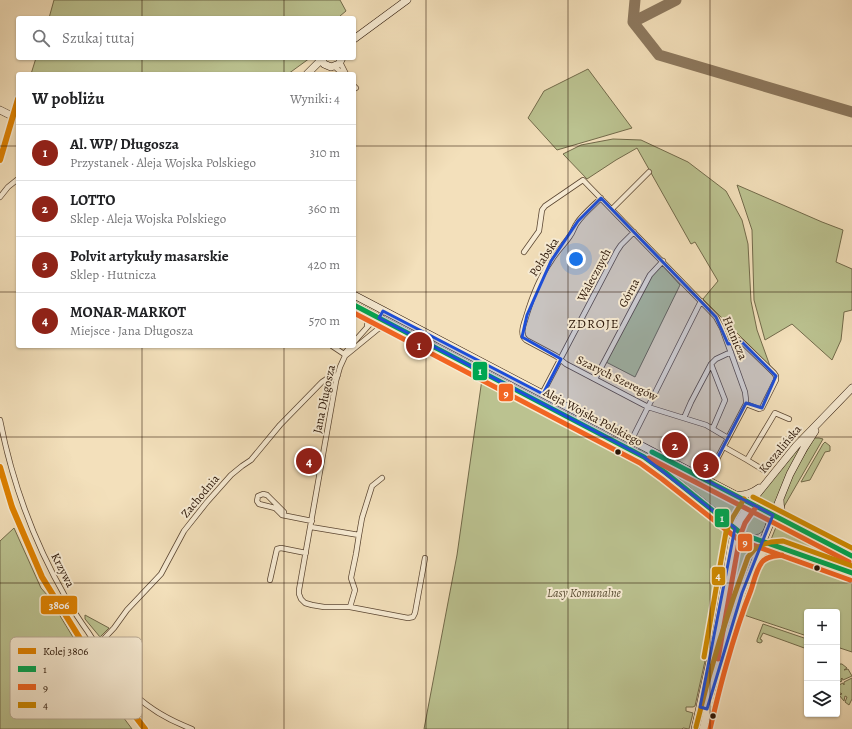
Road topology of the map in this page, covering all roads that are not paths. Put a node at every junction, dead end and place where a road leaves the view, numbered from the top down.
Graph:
1 (407, 0) edge
2 (356, 38) edge
3 (320, 60) edge
4 (322, 60) edge
5 (336, 63) edge
6 (309, 72) edge
7 (310, 72) edge
8 (342, 72) edge
9 (344, 72) edge
10 (0, 110) edge
11 (16, 118) edge
12 (648, 172) dead end
13 (16, 180) edge
14 (0, 197) edge
15 (601, 198) junction
16 (612, 209) junction
17 (634, 232) junction
18 (524, 252) dead end
19 (663, 261) junction
20 (356, 296) edge
21 (701, 300) junction
22 (357, 306) edge
23 (383, 310) junction
24 (379, 318) junction
25 (368, 326) junction
26 (397, 328) junction
27 (378, 329) junction
28 (522, 337) joint
29 (356, 340) edge
30 (728, 344) junction
31 (356, 346) edge
32 (335, 348) edge
33 (349, 348) edge
34 (353, 348) edge
35 (731, 352) junction
36 (344, 355) junction
37 (561, 360) junction
38 (711, 364) junction
39 (338, 375) junction
40 (595, 379) junction
41 (517, 381) junction
42 (514, 388) junction
43 (852, 388) edge
44 (542, 394) junction
45 (746, 404) junction
46 (648, 407) junction
47 (830, 412) junction
48 (684, 418) junction
49 (789, 419) dead end
50 (0, 420) edge
51 (712, 428) junction
52 (728, 438) junction
53 (631, 441) junction
54 (724, 447) junction
55 (747, 460) junction
56 (765, 471) dead end
57 (382, 478) dead end
58 (706, 480) junction
59 (766, 484) junction
60 (733, 494) junction
61 (780, 499) junction
62 (750, 503) junction
63 (282, 515) junction
64 (773, 515) junction
65 (312, 521) junction
66 (793, 526) junction
67 (311, 527) junction
68 (735, 528) junction
69 (359, 534) junction
70 (762, 542) junction
71 (782, 548) junction
72 (306, 553) junction
73 (852, 556) edge
74 (425, 558) dead end
75 (755, 560) junction
76 (852, 573) edge
77 (270, 580) dead end
78 (350, 608) junction
79 (91, 637) edge
80 (106, 637) edge
81 (142, 700) edge
82 (704, 708) junction
83 (192, 729) edge
84 (695, 729) edge
85 (703, 729) edge

1 - 2 main road
3 - 6 main road
4 - 5 main road
5 - 7 main road
5 - 8 street
5 - 9 street
10 - 11 main road
12 - 16 street
13 - 14 street
15 - 16 street, Hutnicza
15 - 18 street, Hutnicza
15 - 28 street, Połabska
16 - 17 street, Hutnicza
17 - 19 street, Hutnicza
17 - 37 street, Walecznych
19 - 21 street, Hutnicza
19 - 40 street, Górna
20 - 23 main road, Aleja Wojska Polskiego
21 - 30 street, Hutnicza
21 - 46 street
22 - 24 main road, Aleja Wojska Polskiego
22 - 25 street
23 - 24 street
23 - 41 main road, Aleja Wojska Polskiego
24 - 25 street
24 - 26 main road, Aleja Wojska Polskiego
24 - 27 street
25 - 29 street
26 - 27 street
26 - 42 main road, Aleja Wojska Polskiego
27 - 31 street
28 - 37 street, Szarych Szeregów
30 - 35 street, Hutnicza
30 - 45 street
32 - 36 street
33 - 36 street
34 - 36 street
35 - 38 street
35 - 45 street, Hutnicza
36 - 39 street, Jana Długosza
37 - 40 street, Szarych Szeregów
37 - 44 street, Walecznych
38 - 48 street
38 - 51 street
39 - 65 street, Jana Długosza
39 - 80 street, Zachodnia
40 - 46 street, Szarych Szeregów
41 - 42 main road
41 - 44 main road, Aleja Wojska Polskiego
42 - 68 main road, Aleja Wojska Polskiego
43 - 47 main road, Koszalińska
44 - 53 main road, Aleja Wojska Polskiego
45 - 52 street
46 - 48 street, Szarych Szeregów
46 - 53 street
47 - 59 main road, Koszalińska
47 - 61 main road, Koszalińska
48 - 51 street, Szarych Szeregów
49 - 55 street
50 - 79 street, Krzywa
51 - 52 street, Szarych Szeregów
52 - 54 street
53 - 58 main road, Aleja Wojska Polskiego
54 - 55 street
54 - 58 street
55 - 56 street
57 - 69 street
58 - 60 main road, Aleja Wojska Polskiego
59 - 60 main road
59 - 62 main road, Koszalińska
60 - 62 main road, Aleja Wojska Polskiego
61 - 64 main road, Koszalińska
61 - 66 main road
62 - 64 main road, Aleja Wojska Polskiego
62 - 68 main road, Koszalińska
63 - 63 street
63 - 65 street
64 - 66 main road
64 - 70 main road, Koszalińska
65 - 67 street, Jana Długosza
66 - 73 main road
67 - 69 street
67 - 72 street, Jana Długosza
68 - 70 main road, Aleja Wojska Polskiego
68 - 82 main road, Koszalińska
69 - 78 street
70 - 71 main road
70 - 75 main road, Koszalińska
71 - 75 main road
71 - 76 main road
72 - 77 street
72 - 78 street, Jana Długosza
74 - 78 street, Jana Długosza
75 - 82 main road, Koszalińska
81 - 83 street, Krzywa
82 - 84 main road
82 - 85 main road

